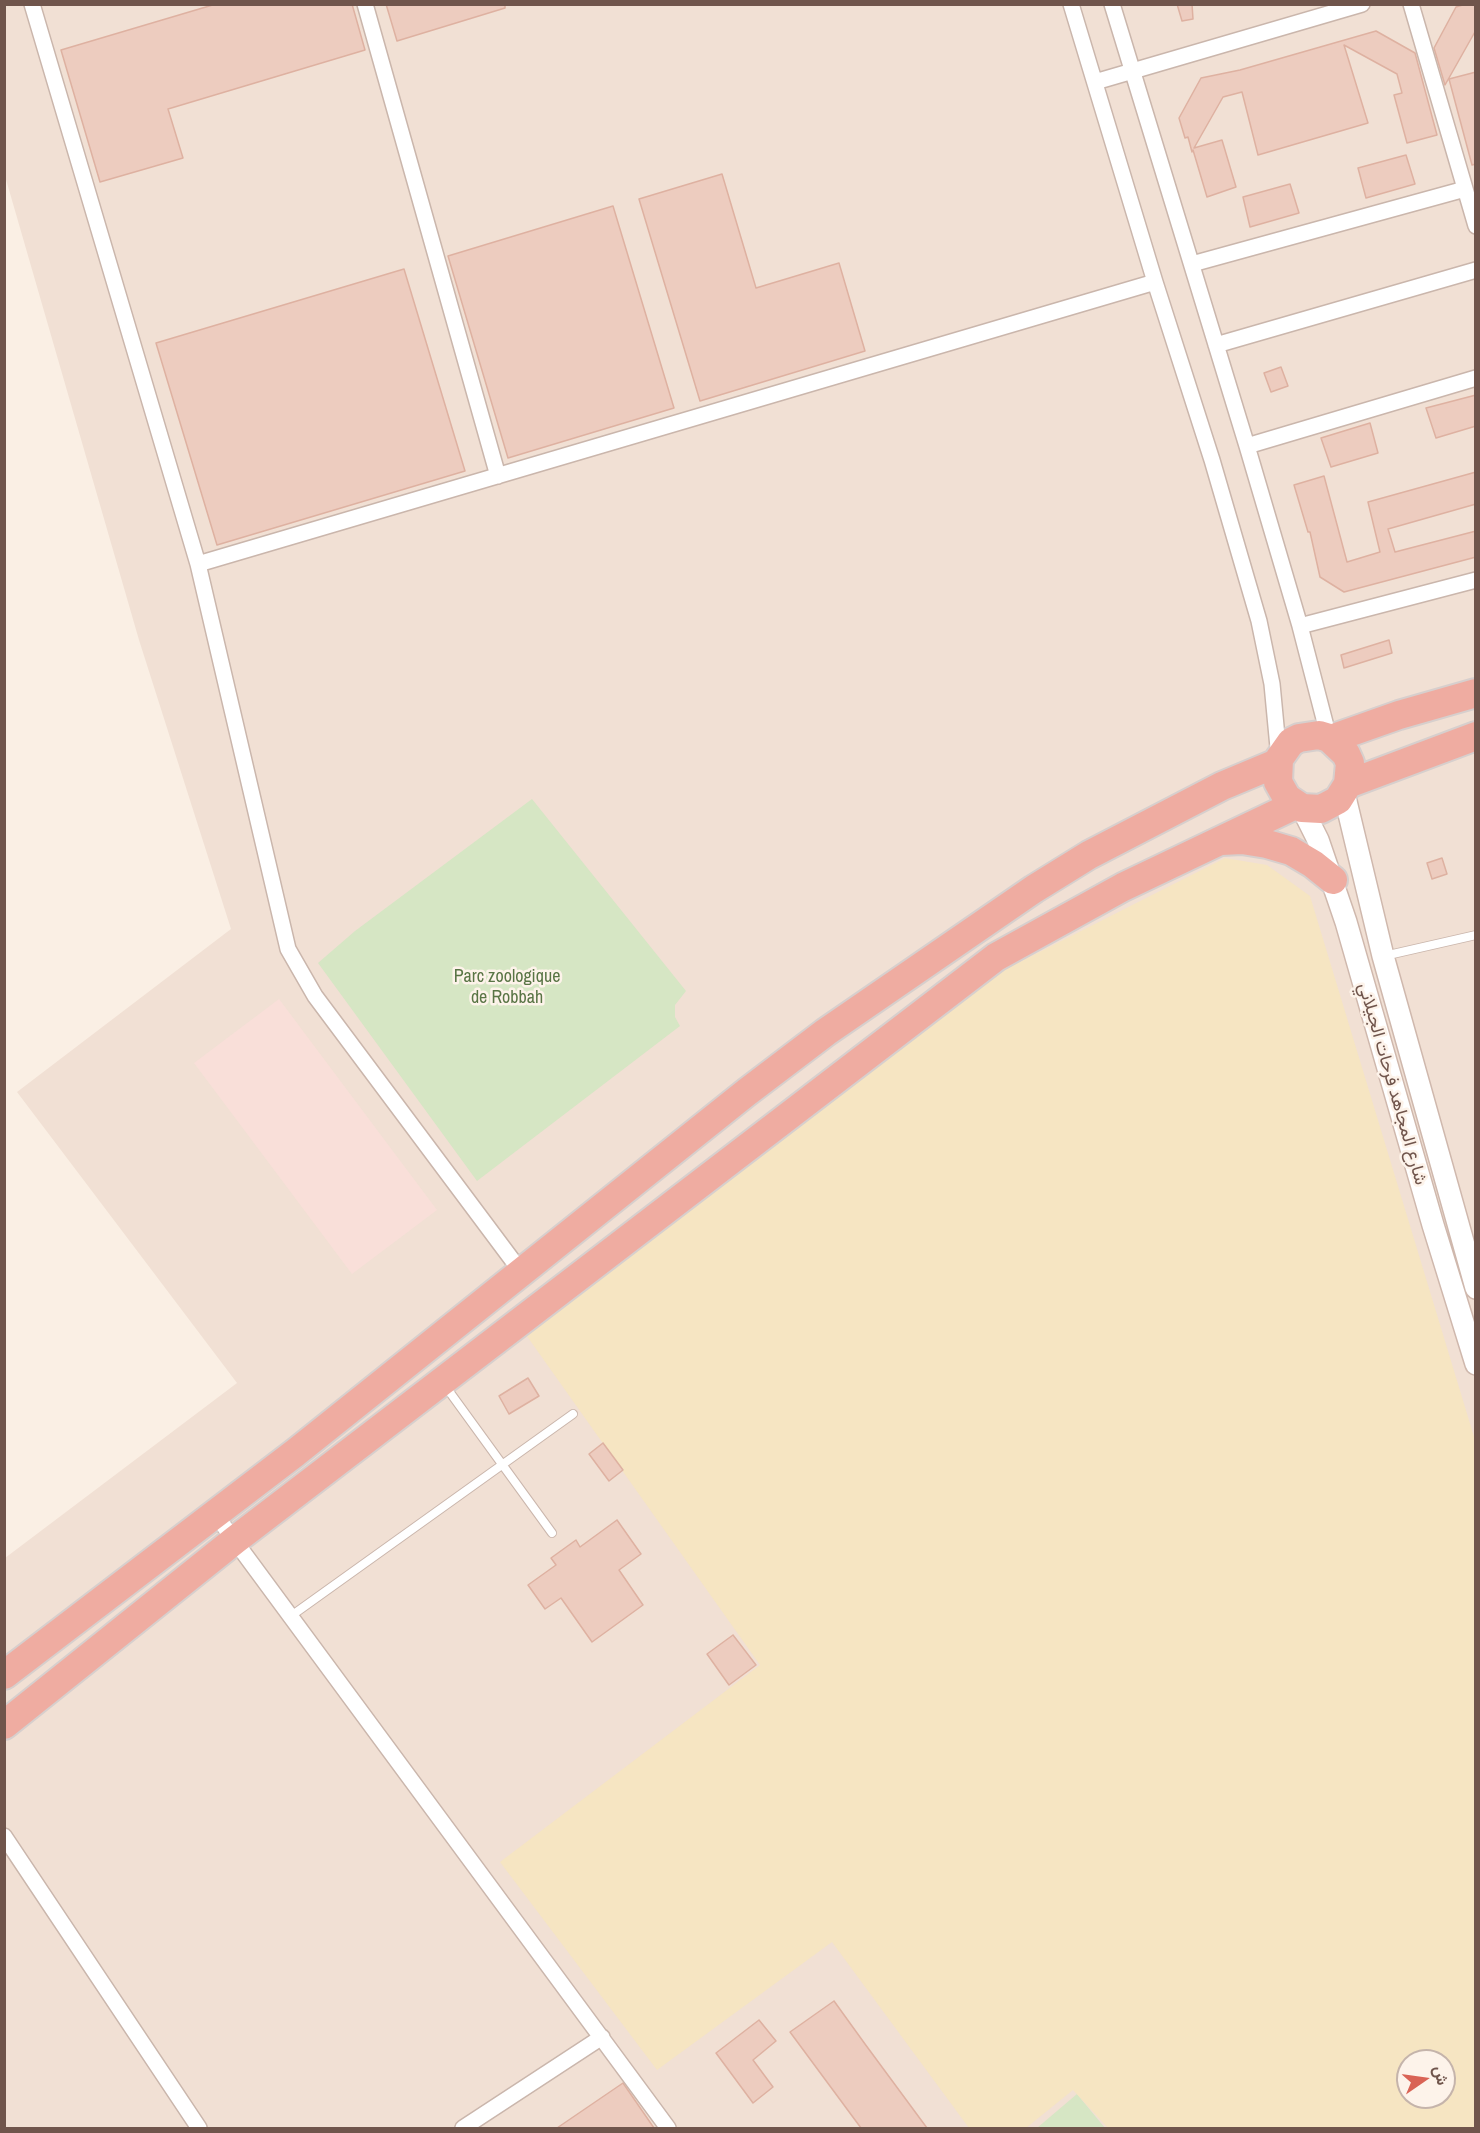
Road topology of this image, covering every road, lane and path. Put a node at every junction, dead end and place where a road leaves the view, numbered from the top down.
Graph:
1 (32, 4) edge
2 (365, 4) edge
3 (1071, 4) edge
4 (1112, 4) edge
5 (1362, 4) edge
6 (1411, 4) edge
7 (1131, 70) junction
8 (1095, 82) junction
9 (1465, 189) junction
10 (1473, 207) edge
11 (1476, 226) edge
12 (1192, 264) junction
13 (1476, 270) edge
14 (1155, 282) junction
15 (1216, 345) junction
16 (1476, 378) edge
17 (1247, 446) junction
18 (498, 476) junction
19 (198, 564) junction
20 (1476, 580) edge
21 (1300, 626) junction
22 (1476, 693) edge
23 (1476, 736) edge
24 (1330, 739) junction
25 (1278, 761) junction
26 (1346, 788) junction
27 (1298, 806) junction
28 (1216, 841) junction
29 (1333, 880) junction
30 (1476, 935) edge
31 (1383, 956) junction
32 (1472, 1264) edge
33 (522, 1273) junction
34 (1476, 1288) edge
35 (1476, 1364) edge
36 (442, 1381) junction
37 (573, 1414) dead end
38 (503, 1464) junction
39 (215, 1514) junction
40 (552, 1533) dead end
41 (235, 1540) junction
42 (291, 1616) junction
43 (4, 1675) edge
44 (4, 1725) edge
45 (4, 1836) edge
46 (602, 2037) junction
47 (199, 2128) edge
48 (463, 2128) edge
49 (668, 2128) edge

1 - 19 street
2 - 18 street
3 - 8 street
4 - 7 street
5 - 7 street
6 - 9 street
7 - 8 street
7 - 12 street
8 - 14 street
9 - 10 street
9 - 12 street
10 - 11 street
12 - 15 street
13 - 15 street
14 - 18 street
14 - 25 street
15 - 17 street
16 - 17 street
17 - 21 street
18 - 19 street
19 - 33 street
20 - 21 street
21 - 24 street
22 - 24 highway
23 - 26 highway
24 - 25 highway
24 - 26 highway
25 - 27 highway
25 - 33 highway
26 - 27 highway
26 - 31 street, شارع المجاهد فرحات الجيلاني
27 - 28 highway
27 - 29 street, شارع المجاهد فرحات الجيلاني
28 - 29 highway
28 - 36 highway
29 - 35 street, شارع المجاهد فرحات الجيلاني
30 - 31 lane
31 - 32 street, شارع المجاهد فرحات الجيلاني
32 - 34 street, شارع المجاهد فرحات الجيلاني
33 - 39 highway
36 - 38 lane
36 - 41 highway
37 - 38 lane
38 - 40 lane
38 - 42 lane
39 - 41 street
39 - 43 highway
41 - 42 street
41 - 44 highway
42 - 46 street
45 - 47 street
46 - 48 street
46 - 49 street

